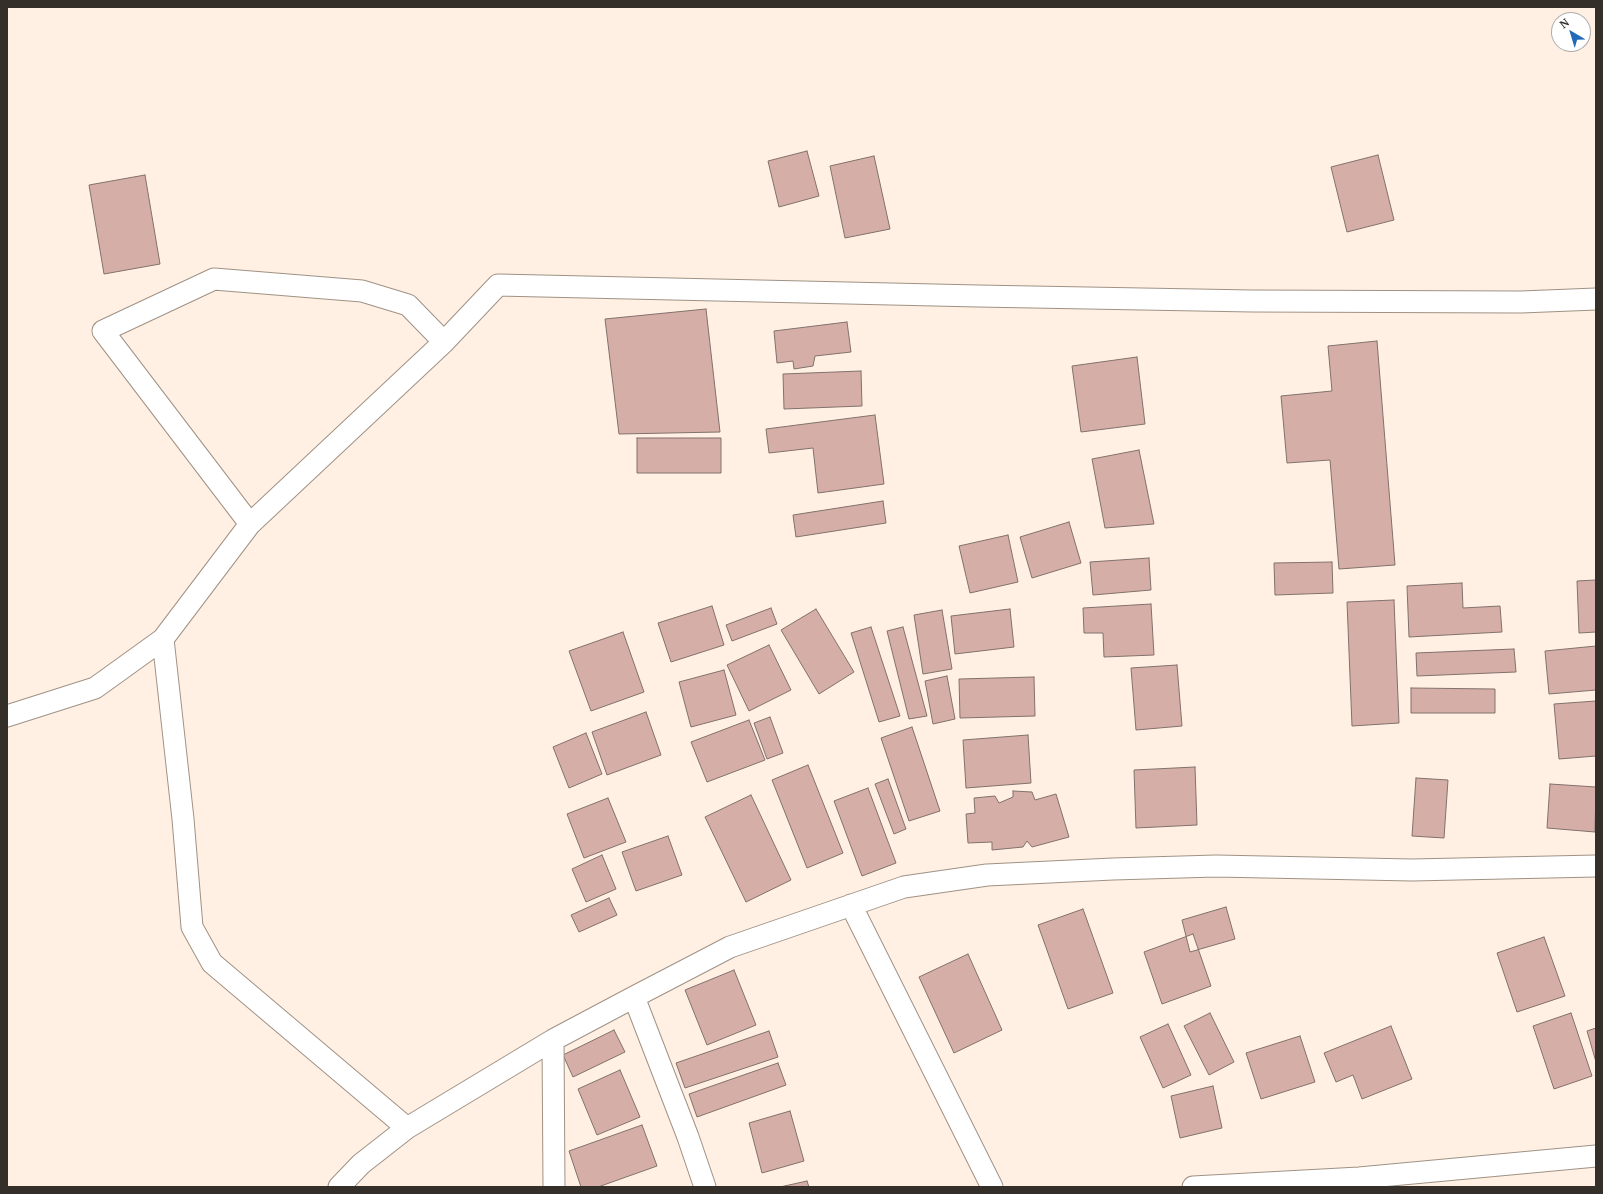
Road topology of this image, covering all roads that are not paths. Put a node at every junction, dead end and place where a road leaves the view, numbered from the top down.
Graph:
1 (1596, 299) edge
2 (444, 342) junction
3 (250, 524) junction
4 (163, 639) junction
5 (7, 716) edge
6 (1596, 866) edge
7 (851, 905) junction
8 (634, 997) junction
9 (553, 1040) junction
10 (407, 1128) junction
11 (1596, 1156) edge
12 (339, 1187) edge
13 (554, 1187) edge
14 (705, 1187) edge
15 (992, 1187) edge
16 (1193, 1187) edge

1 - 2 street
2 - 3 street
2 - 3 street
3 - 4 street
4 - 5 street
4 - 10 street
6 - 7 street
7 - 8 street
7 - 15 street
8 - 9 street
8 - 14 street
9 - 10 street
9 - 13 street
10 - 12 street
11 - 16 street

